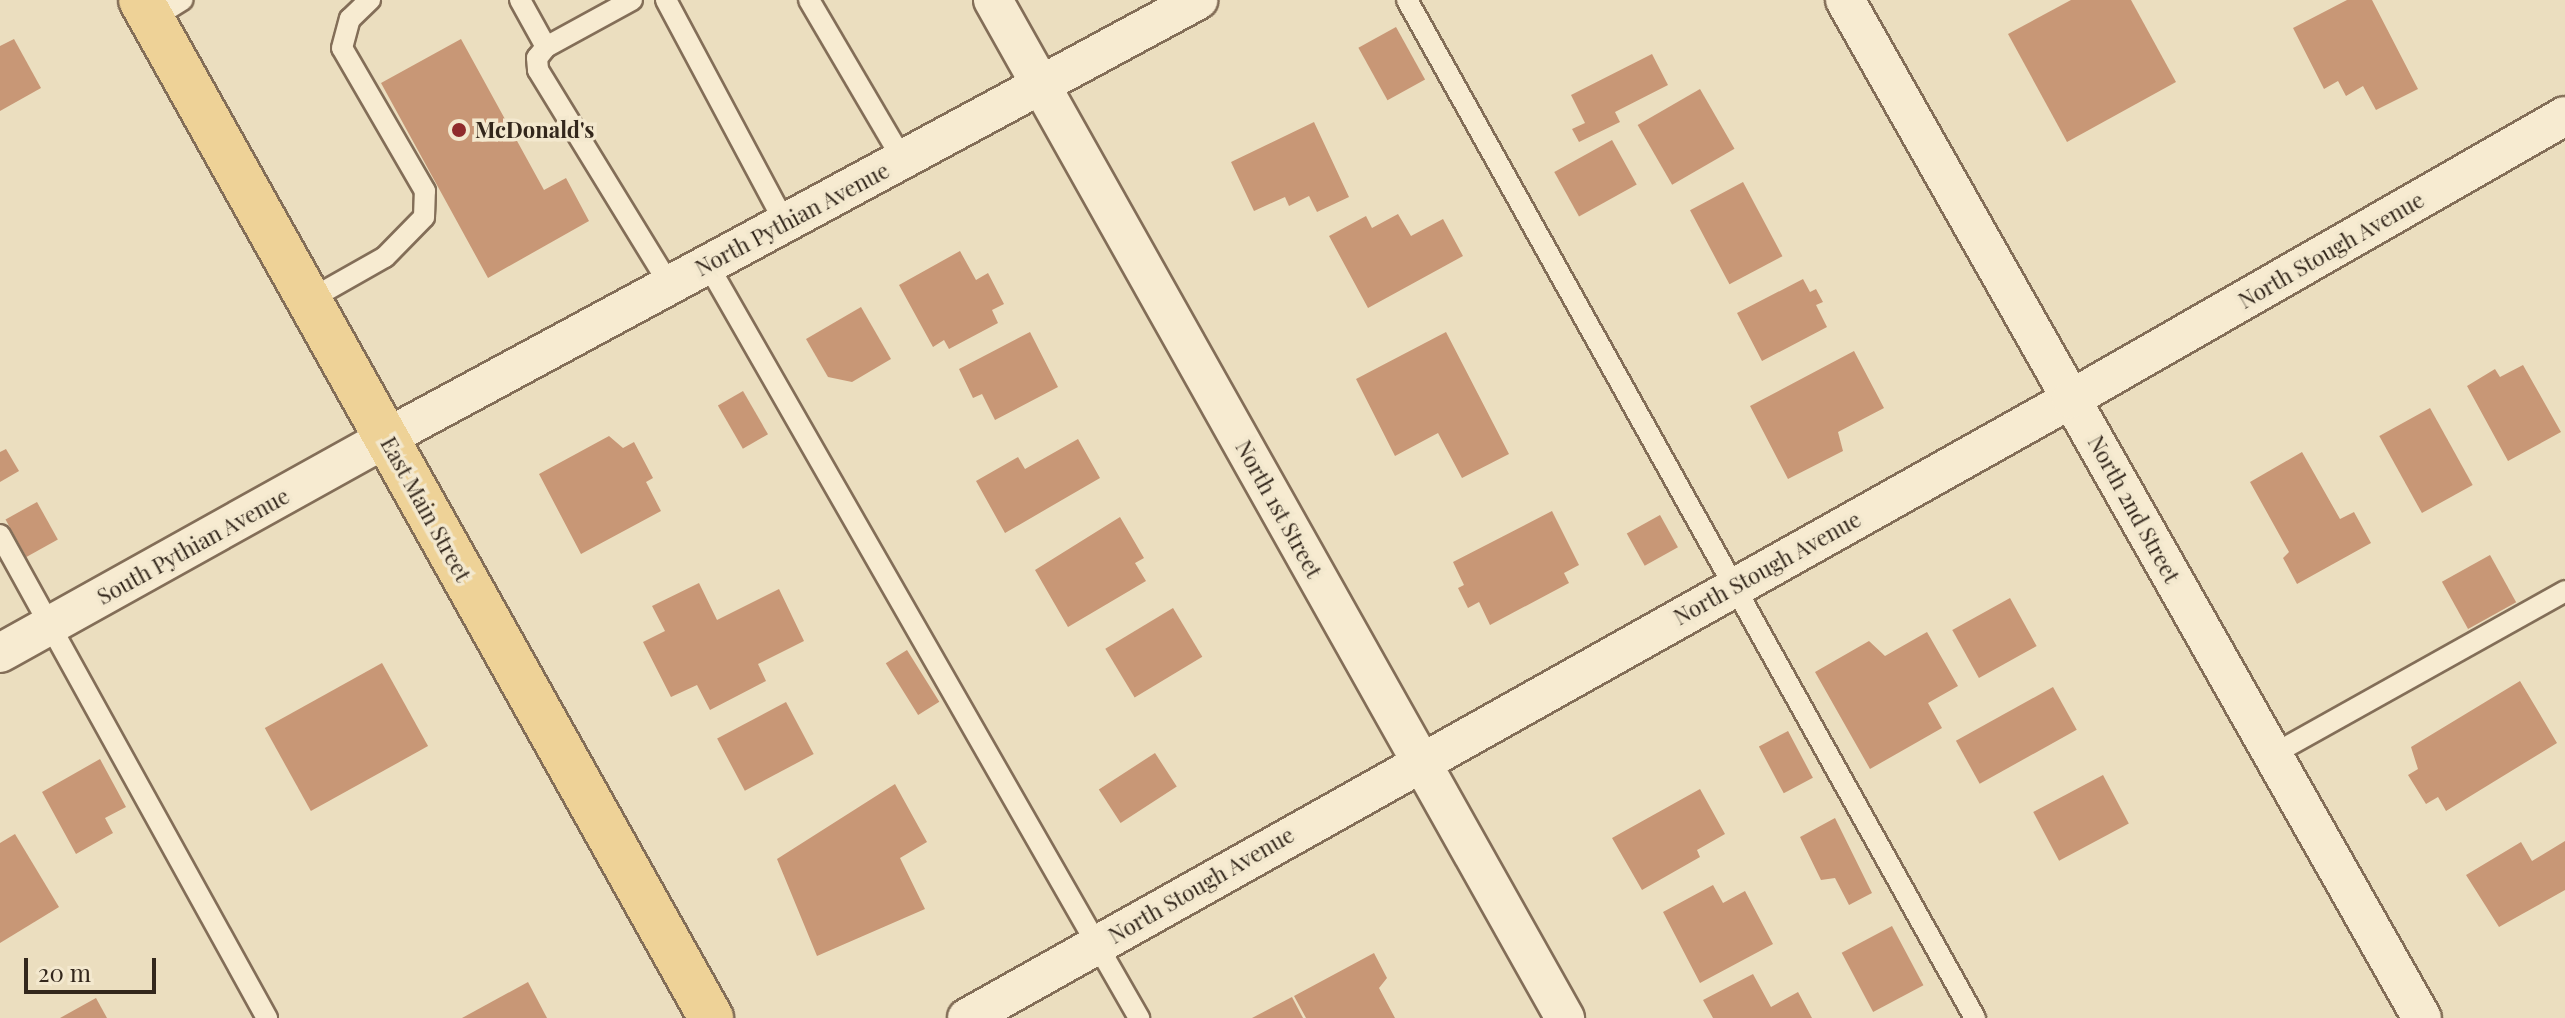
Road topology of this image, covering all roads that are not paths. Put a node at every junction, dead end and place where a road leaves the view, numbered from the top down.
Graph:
1 (370, 0) edge
2 (520, 0) edge
3 (632, 0) edge
4 (666, 0) edge
5 (809, 0) edge
6 (993, 0) edge
7 (1198, 0) edge
8 (1407, 0) edge
9 (1845, 0) edge
10 (158, 6) edge
11 (546, 47) junction
12 (1041, 85) junction
13 (2565, 116) edge
14 (903, 160) junction
15 (785, 223) junction
16 (708, 265) junction
17 (670, 285) junction
18 (309, 300) junction
19 (2071, 399) junction
20 (386, 438) junction
21 (0, 535) edge
22 (1734, 587) junction
23 (2565, 591) edge
24 (48, 627) junction
25 (0, 653) edge
26 (2272, 755) junction
27 (1420, 761) junction
28 (1097, 944) junction
29 (267, 1018) edge
30 (711, 1018) edge
31 (967, 1018) edge
32 (1139, 1018) edge
33 (1565, 1018) edge
34 (1975, 1018) edge
35 (2422, 1018) edge

1 - 18 lane
2 - 11 lane
3 - 11 lane
4 - 15 lane
5 - 14 lane
6 - 12 street, North 1st Street
7 - 12 street, North Pythian Avenue
8 - 22 lane
9 - 19 street, North 2nd Street
10 - 18 main road, East Main Street
11 - 17 lane
12 - 14 street, North Pythian Avenue
12 - 27 street, North 1st Street
13 - 19 street, North Stough Avenue
14 - 15 street, North Pythian Avenue
15 - 16 street, North Pythian Avenue
16 - 17 street, North Pythian Avenue
16 - 28 lane
17 - 20 street, North Pythian Avenue
18 - 20 main road, East Main Street
19 - 22 street, North Stough Avenue
19 - 26 street, North 2nd Street
20 - 24 street, South Pythian Avenue
20 - 30 main road, East Main Street
21 - 24 lane
22 - 27 street, North Stough Avenue
22 - 34 lane
23 - 26 lane
24 - 25 street, South Pythian Avenue
24 - 29 lane
26 - 35 street, North 2nd Street
27 - 28 street, North Stough Avenue
27 - 33 street, North 1st Street
28 - 31 street, North Stough Avenue
28 - 32 lane

